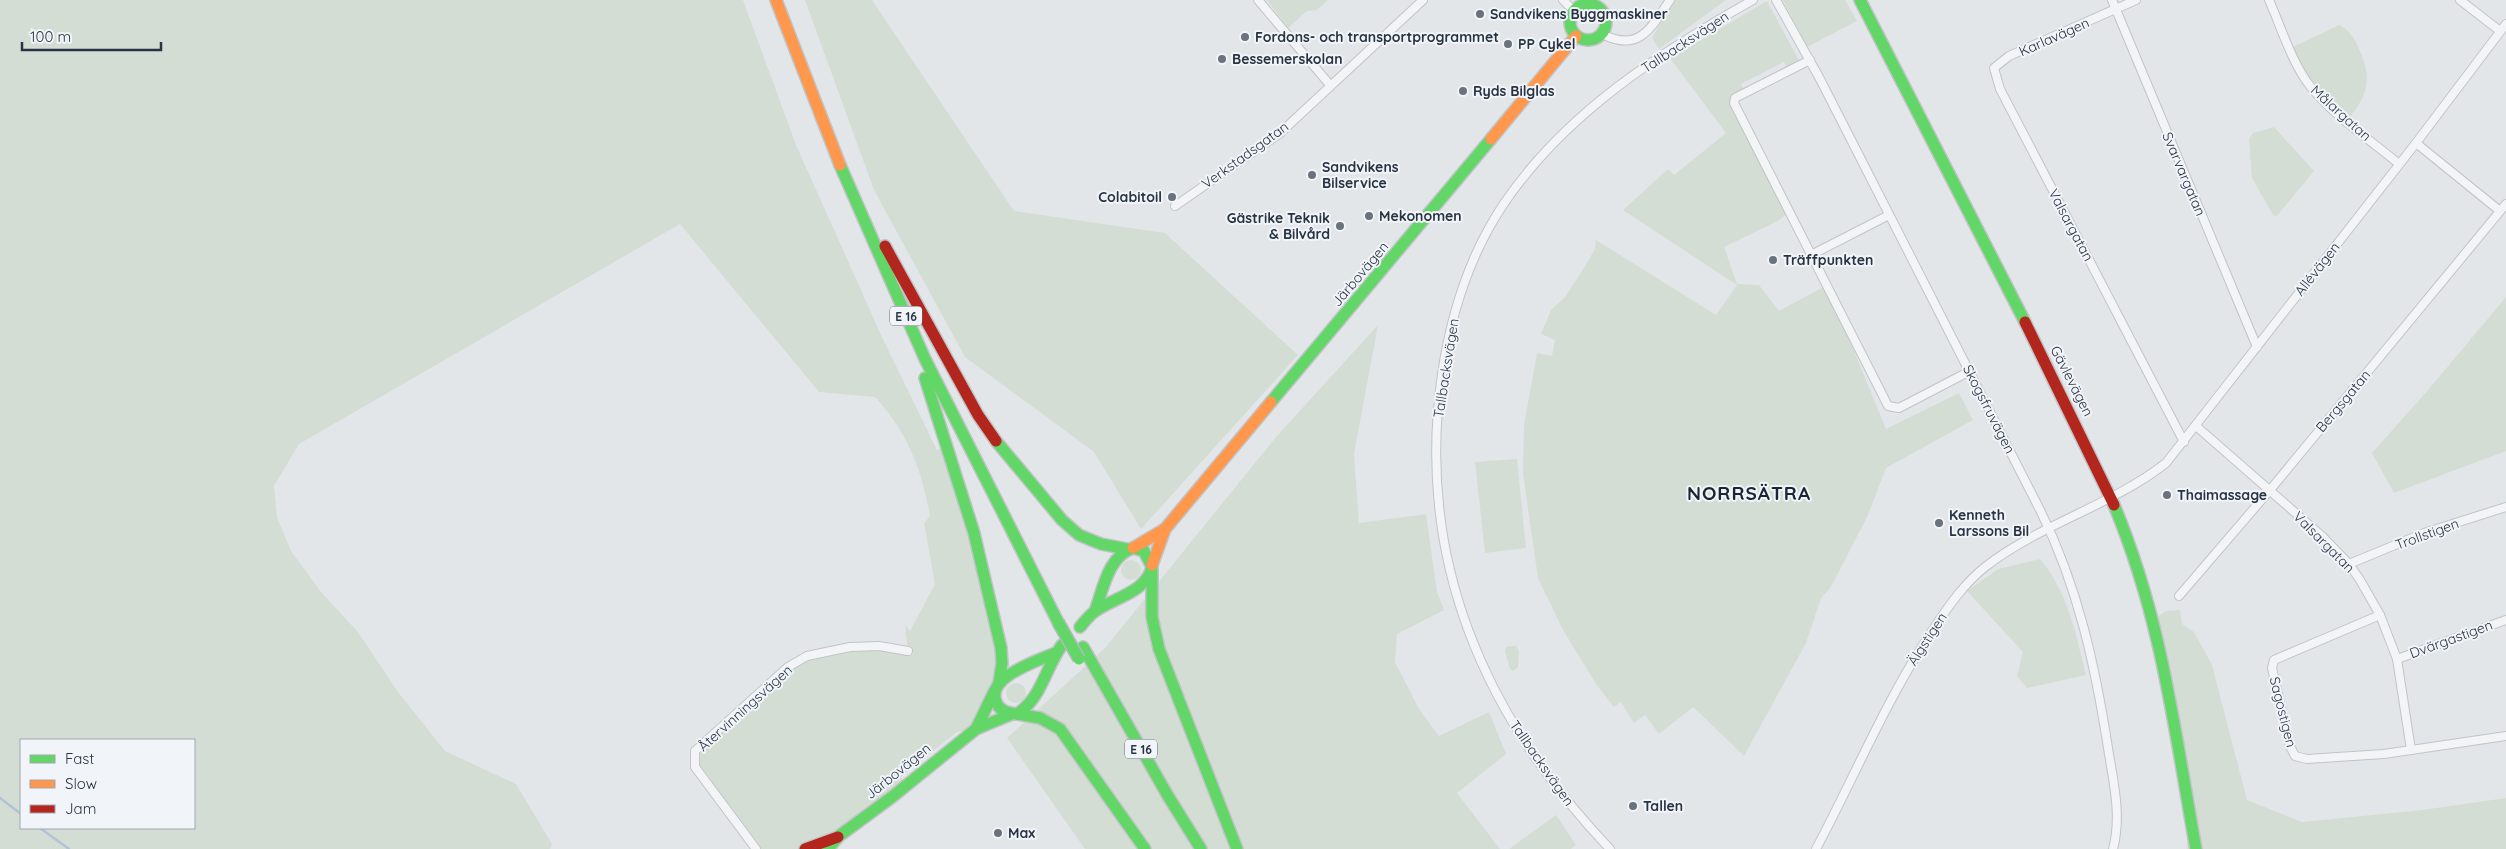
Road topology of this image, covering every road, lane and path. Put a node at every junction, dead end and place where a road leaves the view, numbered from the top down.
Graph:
1 (776, 0) edge
2 (786, 0) edge
3 (1258, 0) edge
4 (1423, 0) edge
5 (1563, 0) edge
6 (1670, 0) edge
7 (1753, 0) edge
8 (1776, 0) edge
9 (1860, 0) edge
10 (2112, 0) edge
11 (2136, 0) edge
12 (2269, 0) edge
13 (2460, 0) edge
14 (1603, 4) edge
15 (2116, 9) junction
16 (1574, 11) junction
17 (2506, 24) edge
18 (2500, 31) junction
19 (1602, 34) junction
20 (1576, 36) junction
21 (1810, 60) junction
22 (1330, 85) junction
23 (2000, 89) joint
24 (2416, 143) junction
25 (2399, 164) junction
26 (2506, 204) edge
27 (1175, 206) dead end
28 (2500, 211) junction
29 (1890, 215) junction
30 (880, 248) junction
31 (1811, 255) junction
32 (2257, 347) junction
33 (1970, 371) junction
34 (2196, 426) junction
35 (2184, 442) junction
36 (2270, 490) junction
37 (2112, 496) junction
38 (2506, 507) edge
39 (1165, 529) junction
40 (2050, 529) junction
41 (1130, 548) junction
42 (2349, 564) junction
43 (1152, 567) junction
44 (2178, 596) dead end
45 (1095, 611) junction
46 (2380, 615) junction
47 (1062, 620) junction
48 (2506, 620) edge
49 (1080, 627) dead end
50 (908, 651) dead end
51 (2397, 659) junction
52 (996, 687) junction
53 (1014, 714) junction
54 (976, 729) junction
55 (2506, 736) edge
56 (2411, 750) junction
57 (2187, 802) junction
58 (839, 836) junction
59 (2114, 848) edge
60 (756, 849) edge
61 (805, 849) edge
62 (828, 849) edge
63 (1145, 849) edge
64 (1191, 849) edge
65 (1201, 849) edge
66 (1236, 849) edge
67 (1610, 849) edge
68 (1816, 849) edge
69 (2187, 849) edge
70 (2196, 849) edge

1 - 30 main road, E 16
2 - 30 main road, E 16
3 - 22 street
4 - 22 street, Verkstadsgatan
5 - 16 street
6 - 19 street
7 - 67 street, Tallbacksvägen
8 - 21 street, Skogsfruvägen
9 - 37 main road, Gävlevägen
10 - 15 street, Svarvargatan
11 - 15 street, Karlavägen
12 - 25 street, Målargatan
13 - 18 street
14 - 16 main road
14 - 19 main road
15 - 23 street, Karlavägen
15 - 32 street, Svarvargatan
16 - 20 main road
17 - 18 street, Allévägen
18 - 24 street, Allévägen
19 - 20 main road
20 - 39 main road, Järbovägen
21 - 29 street, Skogsfruvägen
21 - 31 street
22 - 27 street, Verkstadsgatan
23 - 35 street, Valsargatan
24 - 25 street, Allévägen
24 - 28 street
25 - 32 street, Allévägen
26 - 28 street, Bergsgatan
28 - 36 street, Bergsgatan
29 - 31 street
29 - 33 street, Skogsfruvägen
30 - 41 main road
30 - 47 main road, E 16
30 - 52 main road
31 - 33 street
32 - 34 street, Allévägen
33 - 40 street, Skogsfruvägen
34 - 35 street, Allévägen
34 - 36 street, Valsargatan
35 - 37 street, Allévägen
36 - 42 street, Valsargatan
36 - 44 street, Bergsgatan
37 - 40 street, Älgstigen
37 - 57 main road, Gävlevägen
38 - 42 street, Trollstigen
39 - 41 main road, Järbovägen
39 - 43 main road, Järbovägen
40 - 59 street, Skogsfruvägen
40 - 68 street, Älgstigen
41 - 43 main road
41 - 45 main road, Järbovägen
42 - 46 street, Valsargatan
43 - 45 main road, Järbovägen
43 - 66 main road
45 - 49 main road, Järbovägen
46 - 51 street, Valsargatan
46 - 56 street, Sagostigen
47 - 64 main road, E 16, bridge
47 - 65 main road, E 16
48 - 51 street, Dvärgastigen
50 - 60 street, Återvinningsvägen
51 - 56 street, Valsargatan
52 - 53 main road
52 - 53 main road, Järbovägen
52 - 54 main road, Järbovägen
53 - 54 main road, Järbovägen
53 - 63 main road
54 - 58 main road, Järbovägen
55 - 56 street, Sagostigen
57 - 69 main road, Gävlevägen
57 - 70 main road, Gävlevägen
58 - 61 main road, Järbovägen
58 - 62 main road, Järbovägen

